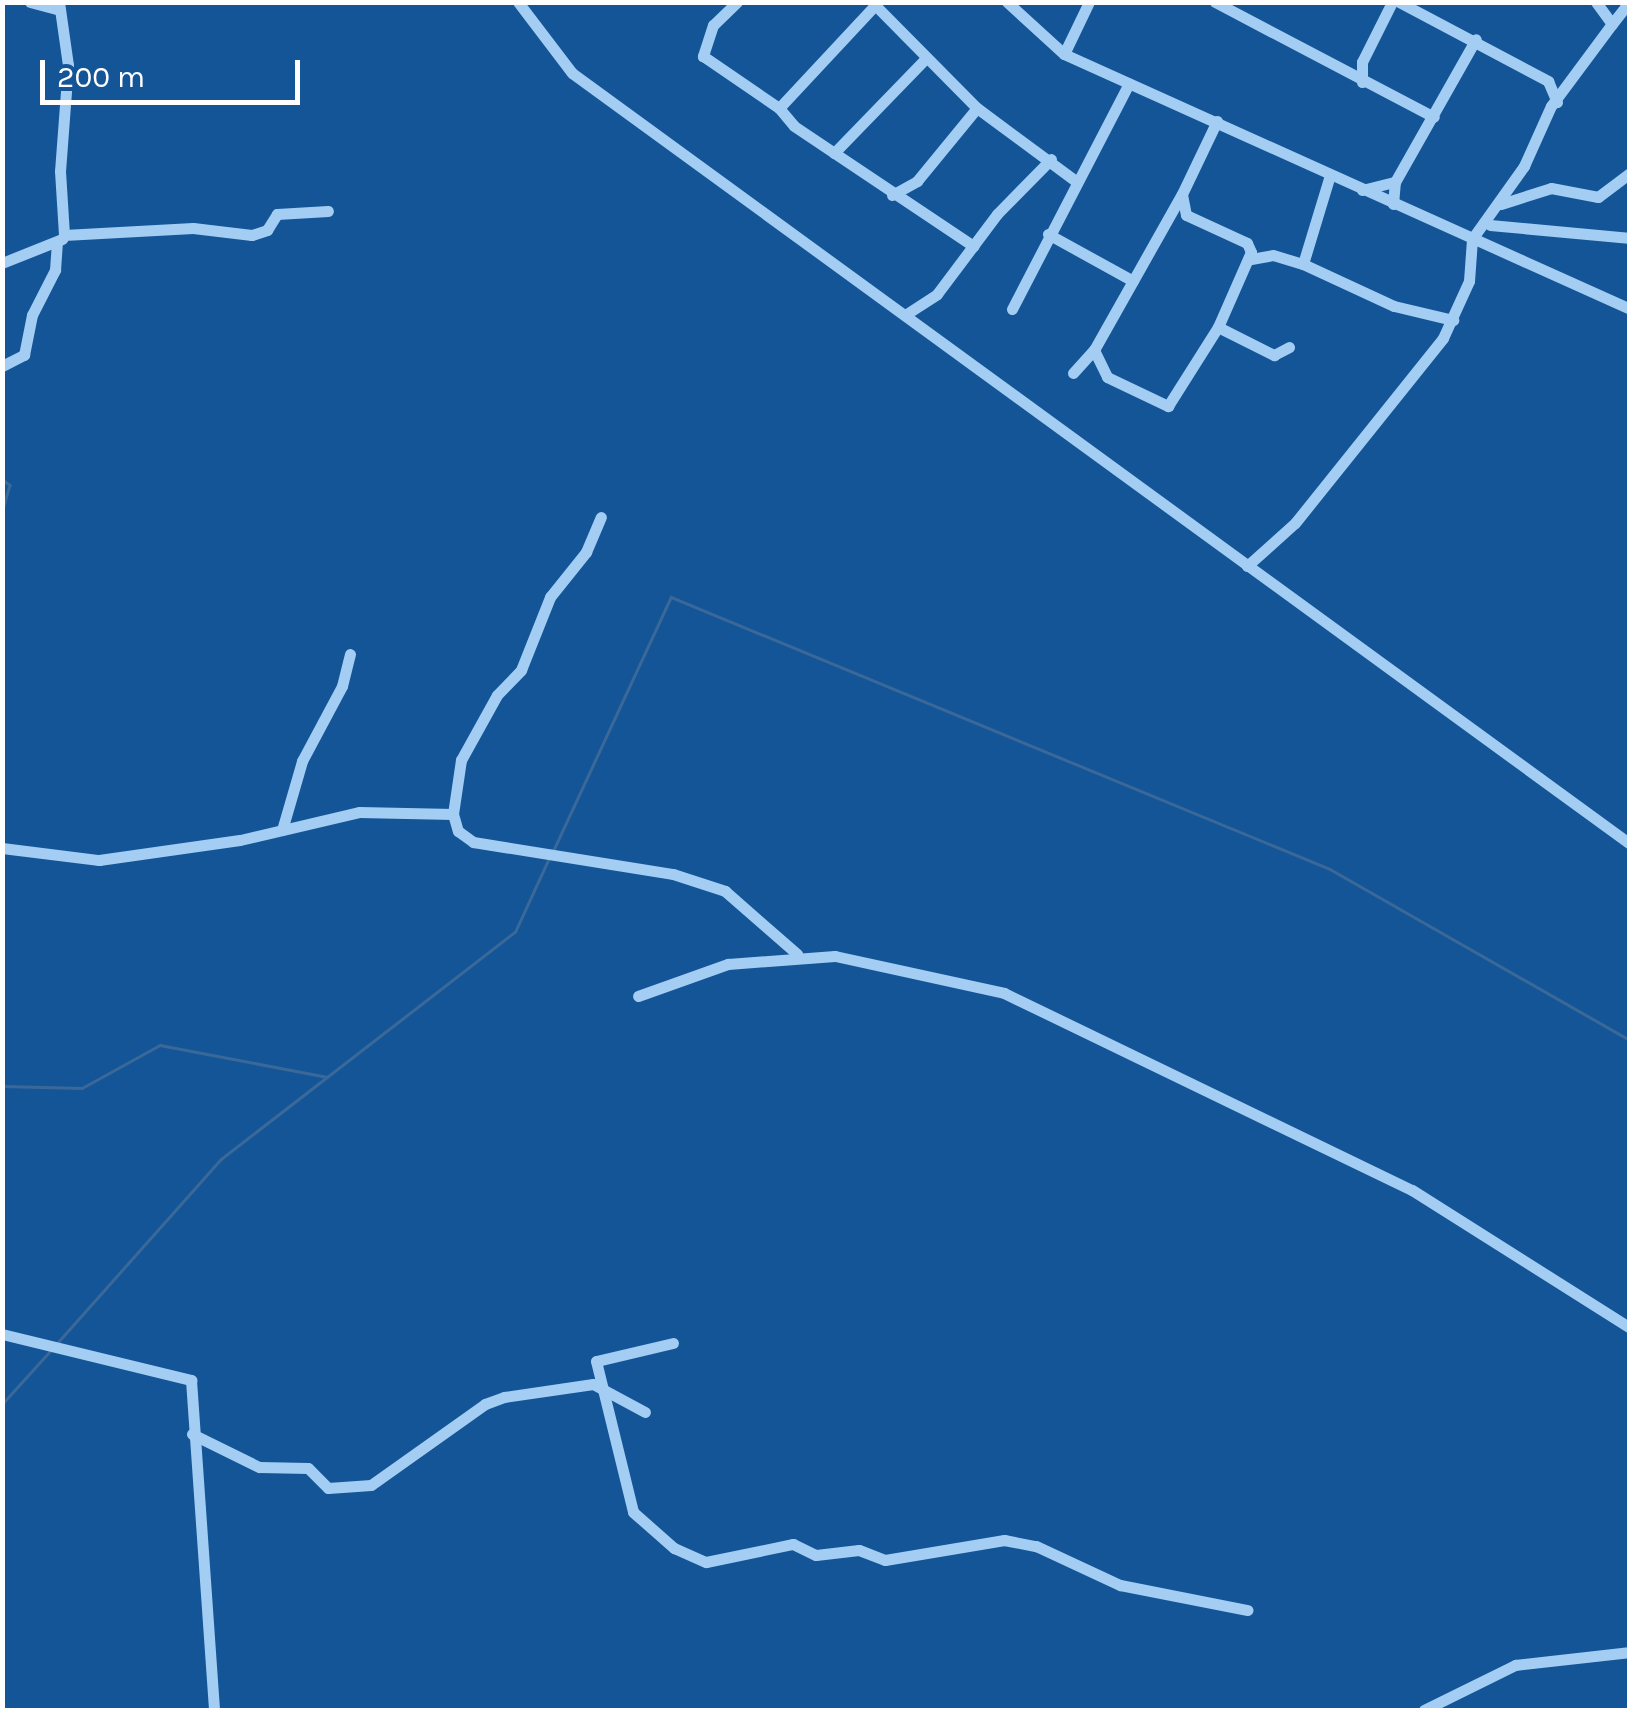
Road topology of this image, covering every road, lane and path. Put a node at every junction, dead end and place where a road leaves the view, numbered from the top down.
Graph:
1 (30, 2) edge
2 (518, 2) edge
3 (737, 2) edge
4 (1007, 2) edge
5 (1088, 2) edge
6 (1215, 2) edge
7 (1395, 2) edge
8 (1596, 2) edge
9 (1629, 2) edge
10 (877, 4) edge
11 (60, 6) edge
12 (1612, 24) junction
13 (1476, 39) junction
14 (1064, 54) junction
15 (926, 58) junction
16 (1577, 76) junction
17 (1548, 81) junction
18 (1362, 82) junction
19 (1129, 84) junction
20 (1557, 102) junction
21 (778, 108) junction
22 (977, 108) junction
23 (1434, 117) junction
24 (1217, 121) junction
25 (834, 153) junction
26 (1050, 159) junction
27 (1088, 161) junction
28 (1064, 166) junction
29 (1630, 173) edge
30 (1330, 175) junction
31 (1078, 182) junction
32 (1395, 182) junction
33 (1362, 190) junction
34 (1182, 194) junction
35 (892, 195) junction
36 (1394, 204) junction
37 (1501, 204) junction
38 (328, 211) dead end
39 (1489, 224) junction
40 (1048, 234) junction
41 (1630, 238) edge
42 (60, 239) junction
43 (1472, 239) junction
44 (1247, 243) junction
45 (973, 246) junction
46 (1492, 249) junction
47 (1274, 255) junction
48 (1302, 258) junction
49 (1252, 259) junction
50 (2, 263) edge
51 (1134, 281) junction
52 (1012, 309) dead end
53 (1630, 309) edge
54 (904, 315) junction
55 (1453, 320) junction
56 (1218, 328) junction
57 (1288, 347) dead end
58 (1094, 350) junction
59 (2, 366) edge
60 (1074, 373) dead end
61 (601, 517) dead end
62 (1247, 566) junction
63 (350, 654) dead end
64 (453, 814) junction
65 (282, 830) junction
66 (1630, 844) edge
67 (2, 848) edge
68 (802, 957) junction
69 (638, 996) dead end
70 (1630, 1328) edge
71 (2, 1334) edge
72 (673, 1343) dead end
73 (608, 1394) junction
74 (646, 1412) dead end
75 (192, 1434) junction
76 (1248, 1610) dead end
77 (1630, 1652) edge
78 (214, 1710) edge
79 (1424, 1710) edge

1 - 11 street
2 - 54 street
3 - 21 street
4 - 14 street
5 - 14 street
6 - 18 street
7 - 13 street
7 - 18 street
8 - 12 street
9 - 12 street
10 - 15 street
10 - 21 street
11 - 42 street
12 - 16 street
13 - 17 street
13 - 23 street
14 - 19 street
15 - 22 street
15 - 25 street
16 - 17 street
16 - 20 street
17 - 20 street
18 - 23 street
19 - 24 street
19 - 27 street
20 - 37 street
21 - 25 street
22 - 26 street
22 - 35 street
23 - 32 street
24 - 30 street
24 - 34 street
25 - 35 street
26 - 28 street
26 - 45 street
27 - 28 street
27 - 31 street
28 - 31 street
29 - 37 street
30 - 33 street
30 - 48 street
31 - 40 street
32 - 33 street
32 - 36 street
33 - 36 street
34 - 44 street
34 - 51 street
35 - 45 street
36 - 43 street
37 - 39 street
38 - 42 street
39 - 41 street
39 - 43 street
39 - 46 street
40 - 51 street
40 - 52 street
42 - 50 street
42 - 59 street
43 - 46 street
43 - 55 street
44 - 47 street
44 - 49 street
45 - 54 street
46 - 53 street
47 - 48 street
47 - 49 street
48 - 55 street
49 - 56 street
51 - 58 street
54 - 62 street
55 - 62 street
56 - 57 street
56 - 58 street
58 - 60 street
61 - 64 street
62 - 66 street
63 - 65 street
64 - 65 street
64 - 68 street
65 - 67 street
68 - 69 street
68 - 70 street
71 - 75 street
72 - 73 street
73 - 74 street
73 - 75 street
73 - 76 street
75 - 78 street
77 - 79 street

